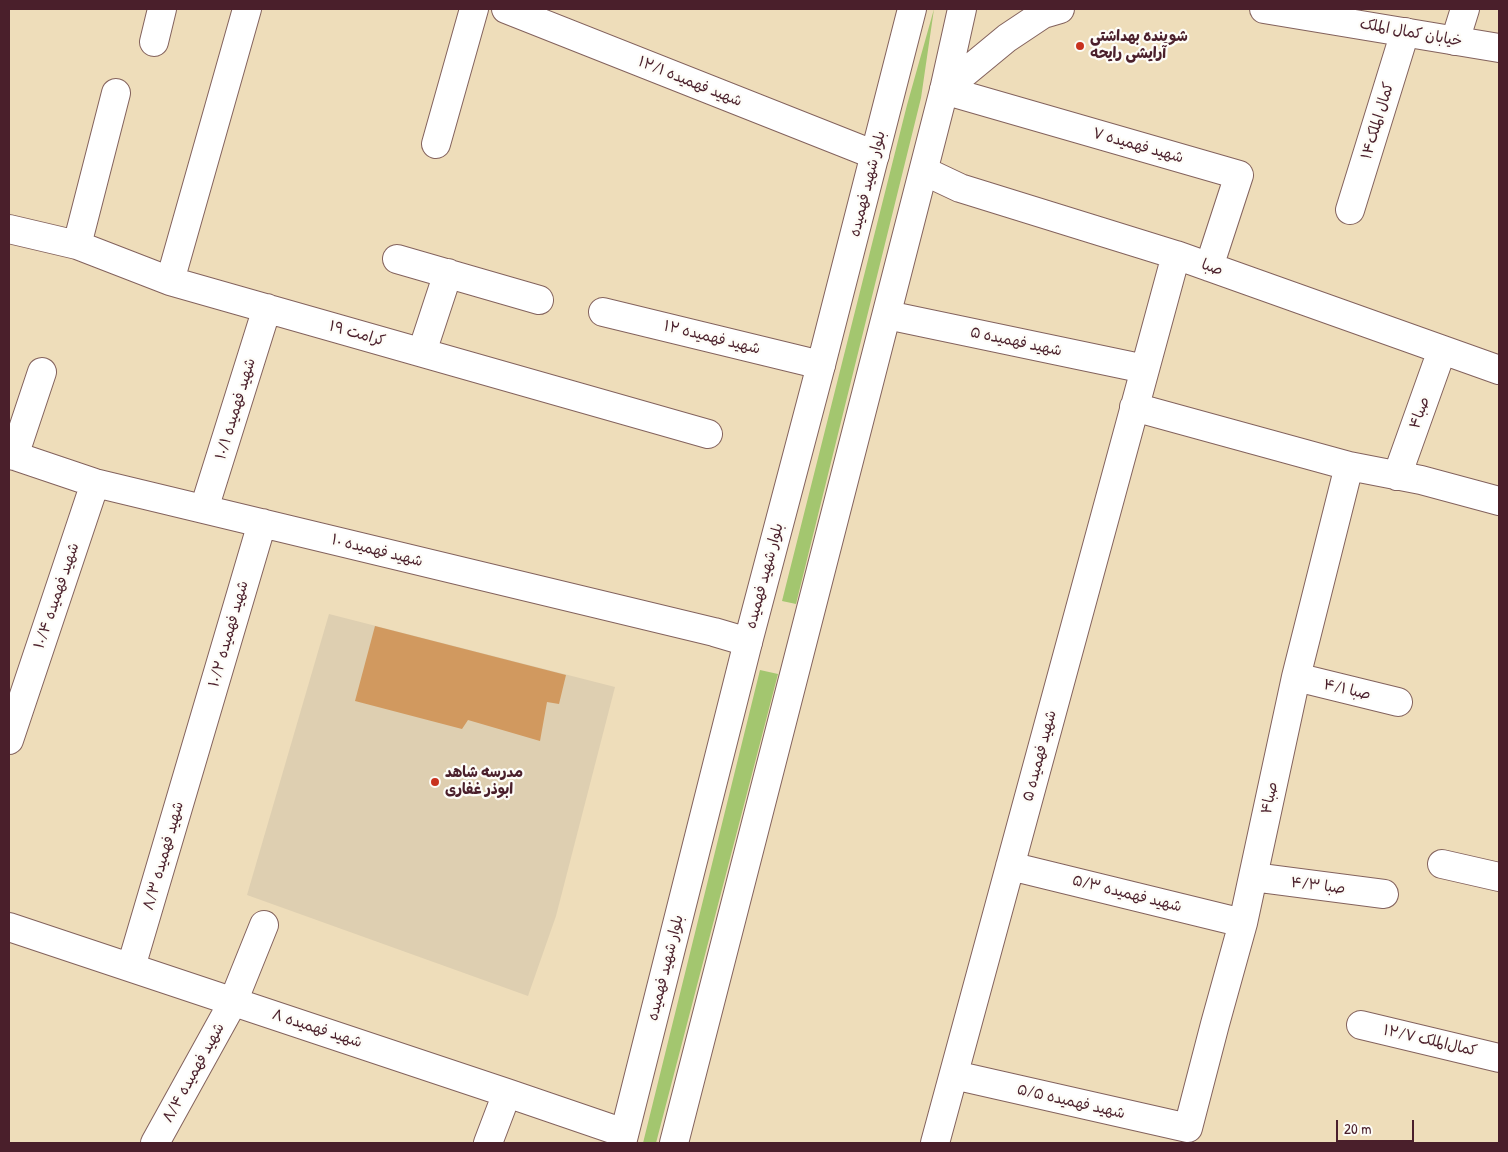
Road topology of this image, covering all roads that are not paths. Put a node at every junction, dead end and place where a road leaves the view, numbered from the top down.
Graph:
1 (162, 9) edge
2 (247, 9) edge
3 (474, 9) edge
4 (506, 9) edge
5 (962, 9) edge
6 (1060, 9) edge
7 (1264, 9) edge
8 (1465, 9) edge
9 (909, 12) edge
10 (1336, 15) edge
11 (1405, 32) junction
12 (1455, 41) junction
13 (154, 42) dead end
14 (1499, 48) edge
15 (944, 90) junction
16 (116, 93) dead end
17 (436, 144) dead end
18 (875, 155) junction
19 (924, 171) junction
20 (1350, 210) dead end
21 (9, 228) edge
22 (77, 245) junction
23 (1176, 255) junction
24 (397, 259) dead end
25 (1209, 267) junction
26 (448, 273) junction
27 (170, 281) junction
28 (539, 300) dead end
29 (267, 308) junction
30 (602, 312) dead end
31 (887, 315) junction
32 (1442, 350) junction
33 (422, 352) junction
34 (821, 365) junction
35 (1145, 369) junction
36 (1499, 370) edge
37 (42, 372) dead end
38 (1134, 407) junction
39 (708, 434) dead end
40 (11, 455) edge
41 (1349, 466) junction
42 (1397, 476) junction
43 (95, 483) junction
44 (1499, 501) edge
45 (204, 509) junction
46 (262, 523) junction
47 (748, 642) junction
48 (1296, 677) junction
49 (1398, 702) dead end
50 (9, 740) edge
51 (197, 745) joint
52 (1442, 864) dead end
53 (1010, 866) junction
54 (1253, 877) junction
55 (1499, 877) edge
56 (1384, 894) dead end
57 (1243, 923) junction
58 (264, 925) dead end
59 (9, 926) edge
60 (131, 968) junction
61 (233, 1002) junction
62 (1360, 1024) dead end
63 (1499, 1058) edge
64 (954, 1075) junction
65 (508, 1093) junction
66 (1188, 1128) joint
67 (623, 1138) edge
68 (155, 1143) edge
69 (488, 1143) edge
70 (674, 1143) edge
71 (935, 1143) edge

1 - 13 street
2 - 27 street
3 - 17 street
4 - 18 street, شهید فهمیده ۱۲/۱
5 - 15 street
6 - 15 street
7 - 10 street, خیابان کمال الملک
8 - 12 street
9 - 18 street, بلوار شهید فهمیده
10 - 11 street, خیابان کمال الملک
11 - 12 street, خیابان کمال الملک
11 - 20 street, کمال الملک۱۴
12 - 14 street, خیابان کمال الملک
15 - 19 street
15 - 25 street, شهید فهمیده ۷
16 - 22 street
18 - 34 street, بلوار شهید فهمیده
19 - 23 street, صبا
19 - 31 street
21 - 22 street, کرامت ۱۹
22 - 27 street, کرامت ۱۹
23 - 25 street, صبا
23 - 35 street, شهید فهمیده ۵
24 - 26 street
25 - 32 street, صبا
26 - 28 street
26 - 33 street
27 - 29 street, کرامت ۱۹
29 - 33 street, کرامت ۱۹
29 - 45 street, شهید فهمیده ۱۰/۱
30 - 34 street, شهید فهمیده ۱۲
31 - 35 street, شهید فهمیده ۵
31 - 70 street
32 - 36 street, صبا
32 - 42 street, صبا۴
33 - 39 street, کرامت ۱۹
34 - 47 street, بلوار شهید فهمیده
35 - 38 street, شهید فهمیده ۵
37 - 40 street
38 - 41 street
38 - 53 street, شهید فهمیده ۵
40 - 43 street, شهید فهمیده ۱۰
41 - 42 street
41 - 48 street, صبا۴
42 - 44 street
43 - 45 street, شهید فهمیده ۱۰
43 - 50 street, شهید فهمیده ۱۰/۴
45 - 46 street, شهید فهمیده ۱۰
46 - 47 street, شهید فهمیده ۱۰
46 - 51 street, شهید فهمیده ۱۰/۲
47 - 67 street, بلوار شهید فهمیده
48 - 49 street, صبا ۴/۱
48 - 54 street, صبا۴
51 - 60 street, شهید فهمیده ۸/۳
52 - 55 street
53 - 57 street, شهید فهمیده ۵/۳
53 - 64 street, شهید فهمیده ۵
54 - 56 street, صبا ۴/۳
54 - 57 street, صبا۴
57 - 66 street, صبا۴
58 - 61 street, شهید فهمیده ۸/۴
59 - 60 street, شهید فهمیده ۸
60 - 61 street, شهید فهمیده ۸
61 - 65 street, شهید فهمیده ۸
61 - 68 street, شهید فهمیده ۸/۴
62 - 63 street, کمال‌الملک ۱۲/۷
64 - 66 street, شهید فهمیده ۵/۵
64 - 71 street, شهید فهمیده ۵
65 - 67 street, شهید فهمیده ۸
65 - 69 street

